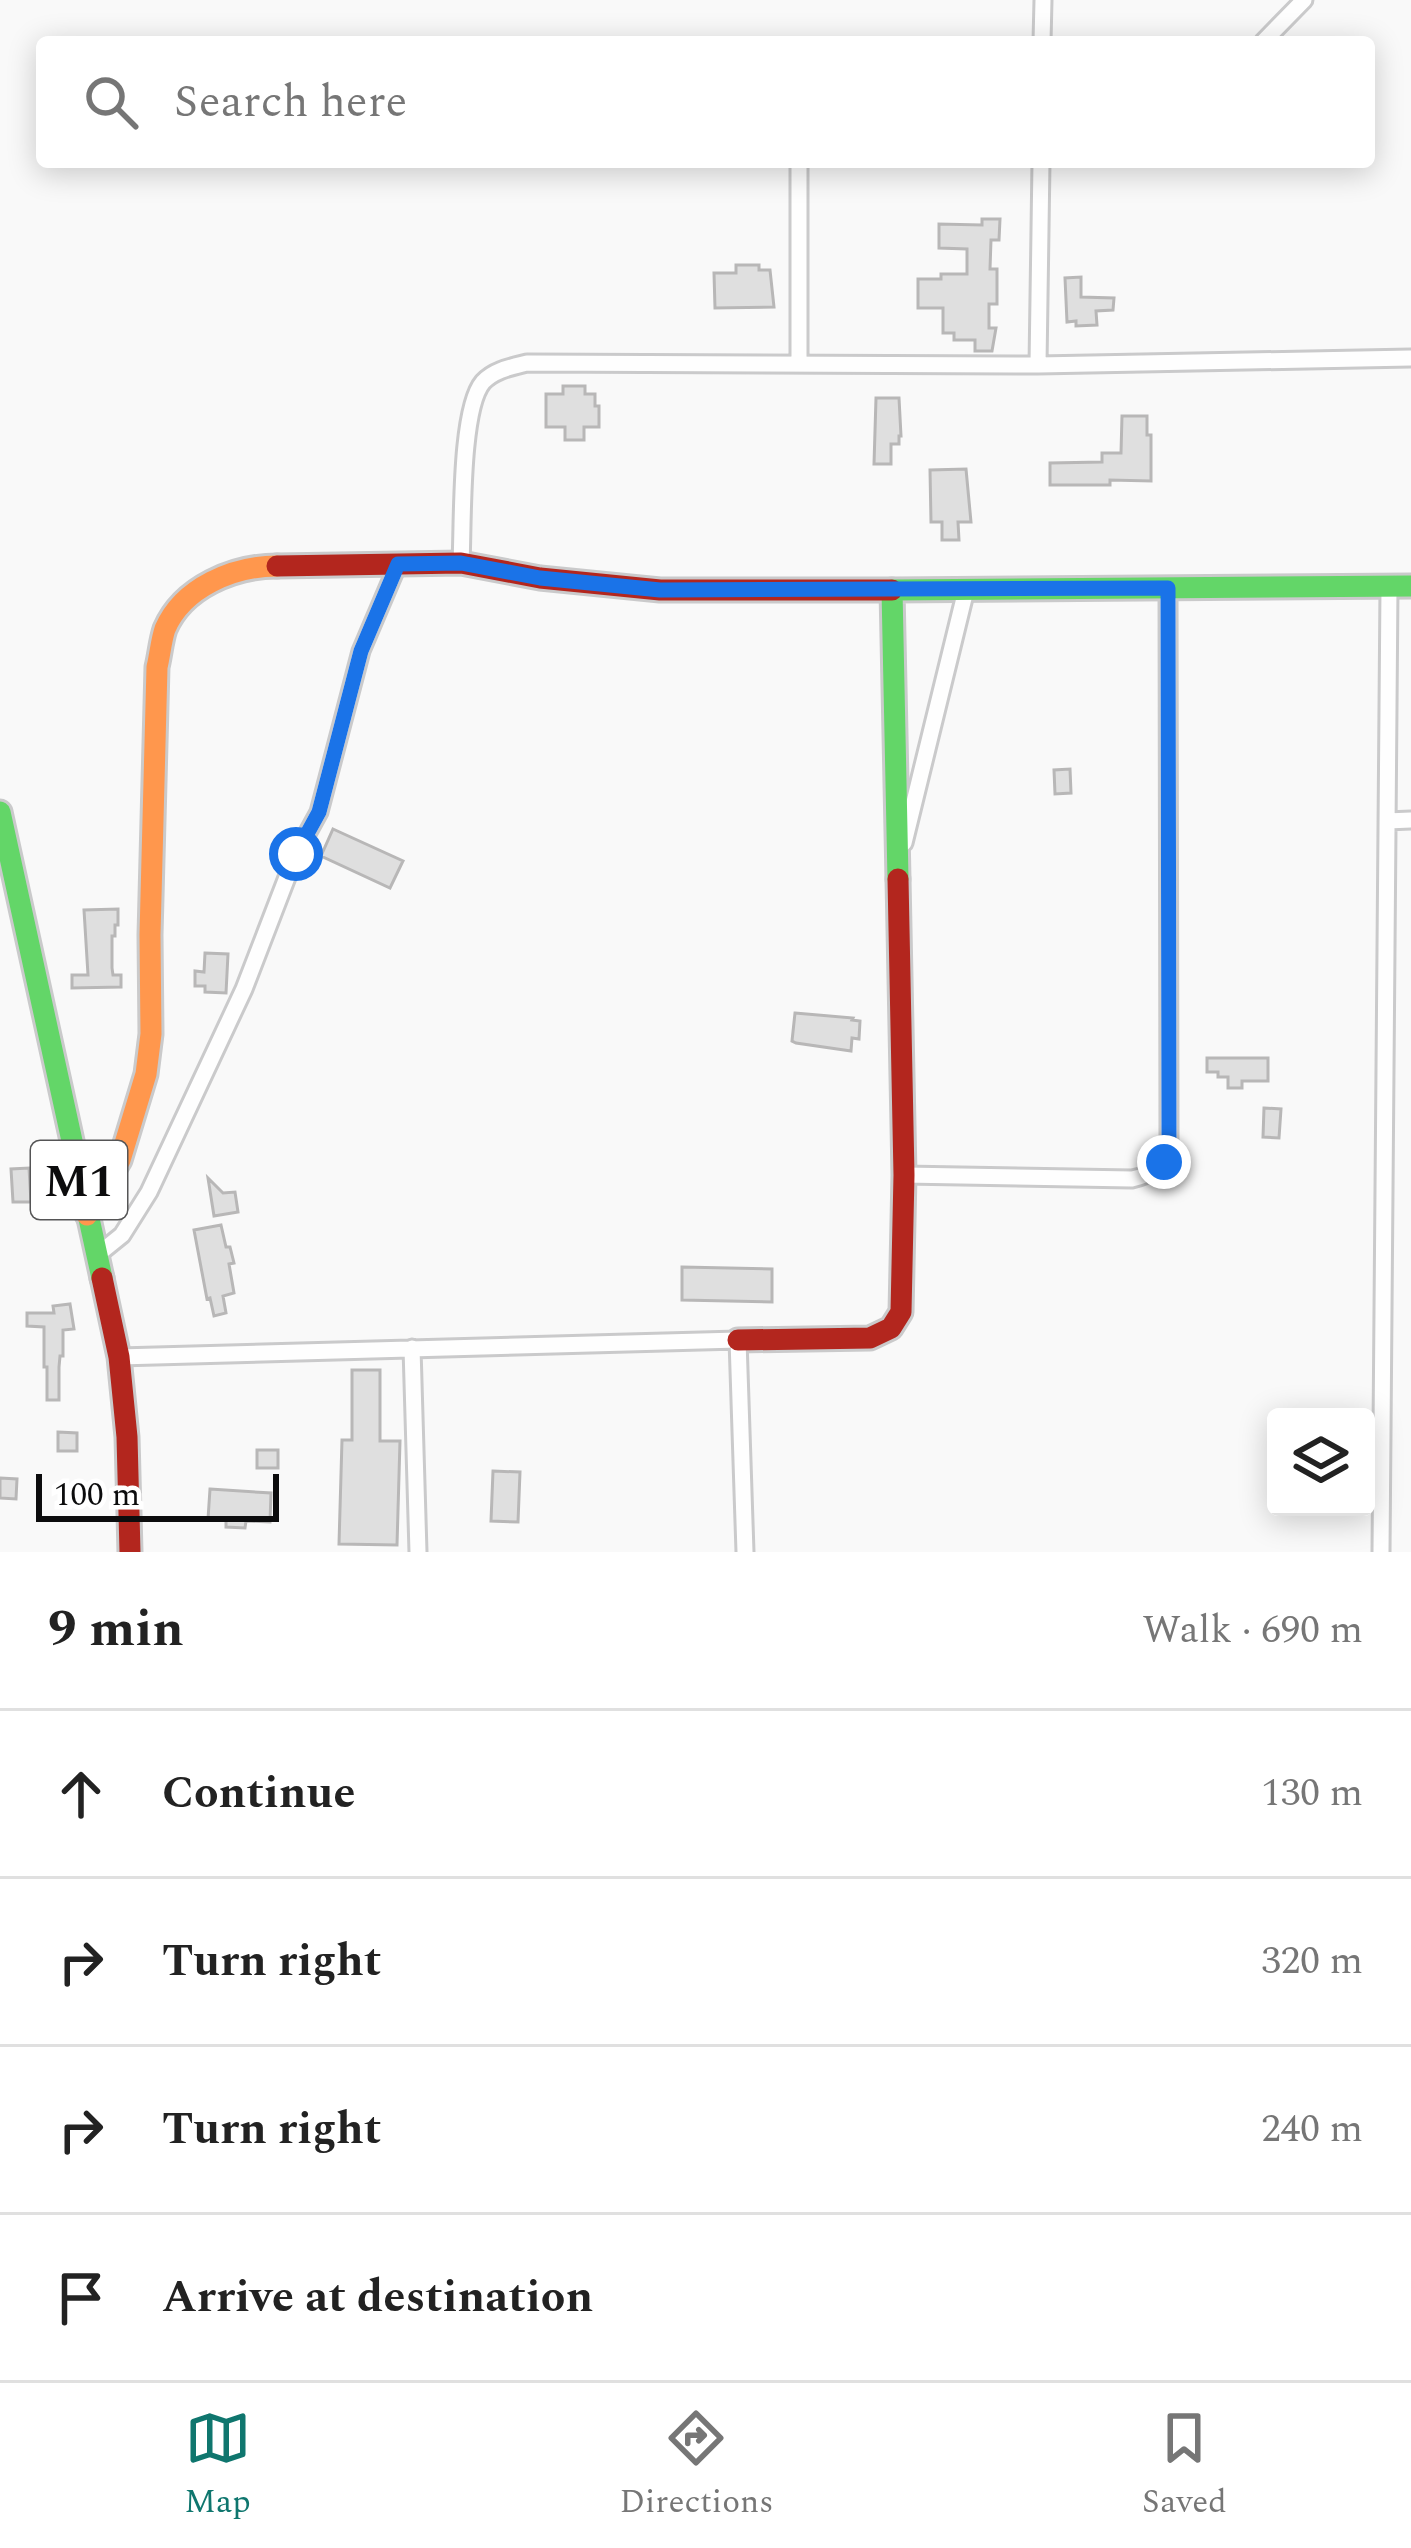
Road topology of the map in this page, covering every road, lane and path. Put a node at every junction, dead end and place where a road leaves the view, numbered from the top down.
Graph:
1 (1043, 0) edge
2 (1304, 0) edge
3 (1042, 36) edge
4 (1269, 36) edge
5 (800, 168) edge
6 (1041, 168) edge
7 (1411, 358) edge
8 (799, 364) junction
9 (1038, 365) junction
10 (461, 563) junction
11 (398, 564) junction
12 (1400, 586) edge
13 (1168, 588) junction
14 (892, 590) junction
15 (966, 590) junction
16 (0, 812) edge
17 (1411, 820) edge
18 (1387, 821) junction
19 (898, 867) junction
20 (904, 1174) junction
21 (87, 1216) junction
22 (96, 1256) junction
23 (738, 1340) junction
24 (412, 1348) junction
25 (119, 1358) junction
26 (130, 1552) edge
27 (418, 1552) edge
28 (745, 1552) edge
29 (1381, 1552) edge

1 - 3 street
2 - 4 street
5 - 8 street
6 - 9 street
7 - 9 street
8 - 9 street
8 - 10 street
10 - 11 main road
10 - 14 main road
11 - 21 main road
11 - 22 street
12 - 13 main road
12 - 18 street
13 - 15 main road
13 - 20 street
14 - 15 main road
14 - 19 main road
15 - 19 street
16 - 21 main road, M1
17 - 18 street
18 - 29 street
19 - 20 main road
20 - 23 main road
21 - 22 main road, M1
22 - 25 main road, M1
23 - 24 street
23 - 28 street
24 - 25 street
24 - 27 street
25 - 26 main road, M1

